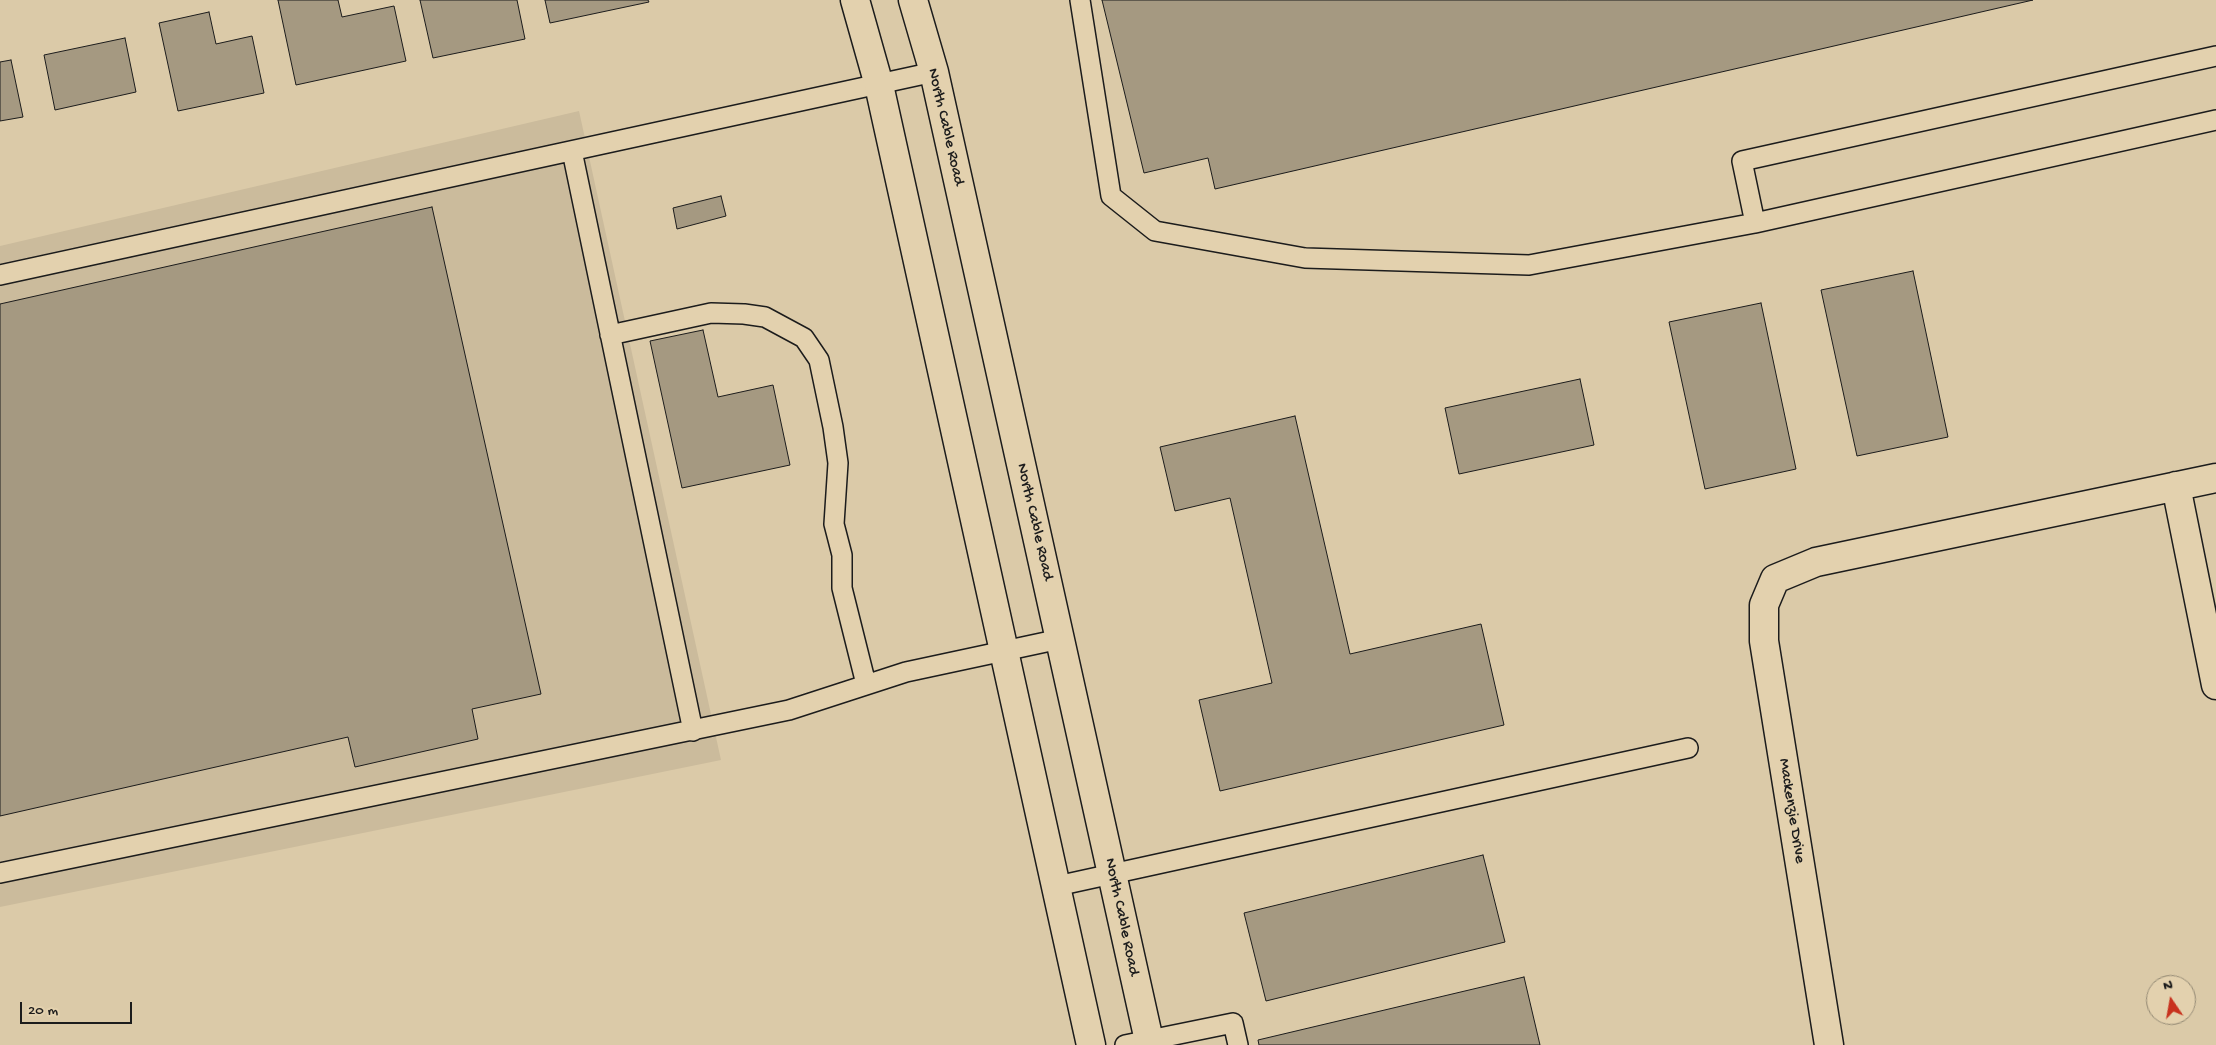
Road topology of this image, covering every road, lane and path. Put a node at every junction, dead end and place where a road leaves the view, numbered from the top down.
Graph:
1 (855, 0) edge
2 (913, 0) edge
3 (1080, 0) edge
4 (2216, 56) edge
5 (934, 72) junction
6 (878, 85) junction
7 (2216, 120) edge
8 (572, 151) junction
9 (1755, 222) junction
10 (0, 274) edge
11 (610, 336) junction
12 (2216, 478) edge
13 (2176, 486) junction
14 (1060, 639) junction
15 (1004, 650) junction
16 (866, 684) junction
17 (2216, 685) edge
18 (693, 731) junction
19 (1688, 748) dead end
20 (0, 873) edge
21 (1112, 874) junction
22 (1057, 886) junction
23 (1141, 1043) edge
24 (1091, 1045) edge
25 (1238, 1045) edge
26 (1829, 1045) edge

1 - 6 street
2 - 5 street, North Cable Road
3 - 9 lane
4 - 9 lane
5 - 6 lane
5 - 14 street, North Cable Road
6 - 8 lane
6 - 15 street
7 - 9 lane
8 - 10 lane
8 - 11 lane
11 - 16 lane
11 - 18 lane
12 - 13 street
13 - 17 street
13 - 26 street, Mackenzie Drive
14 - 15 lane
14 - 21 street, North Cable Road
15 - 16 lane
15 - 22 street
16 - 18 lane
18 - 20 lane
19 - 21 lane
21 - 22 lane
21 - 23 street, North Cable Road
22 - 24 street
23 - 25 lane

